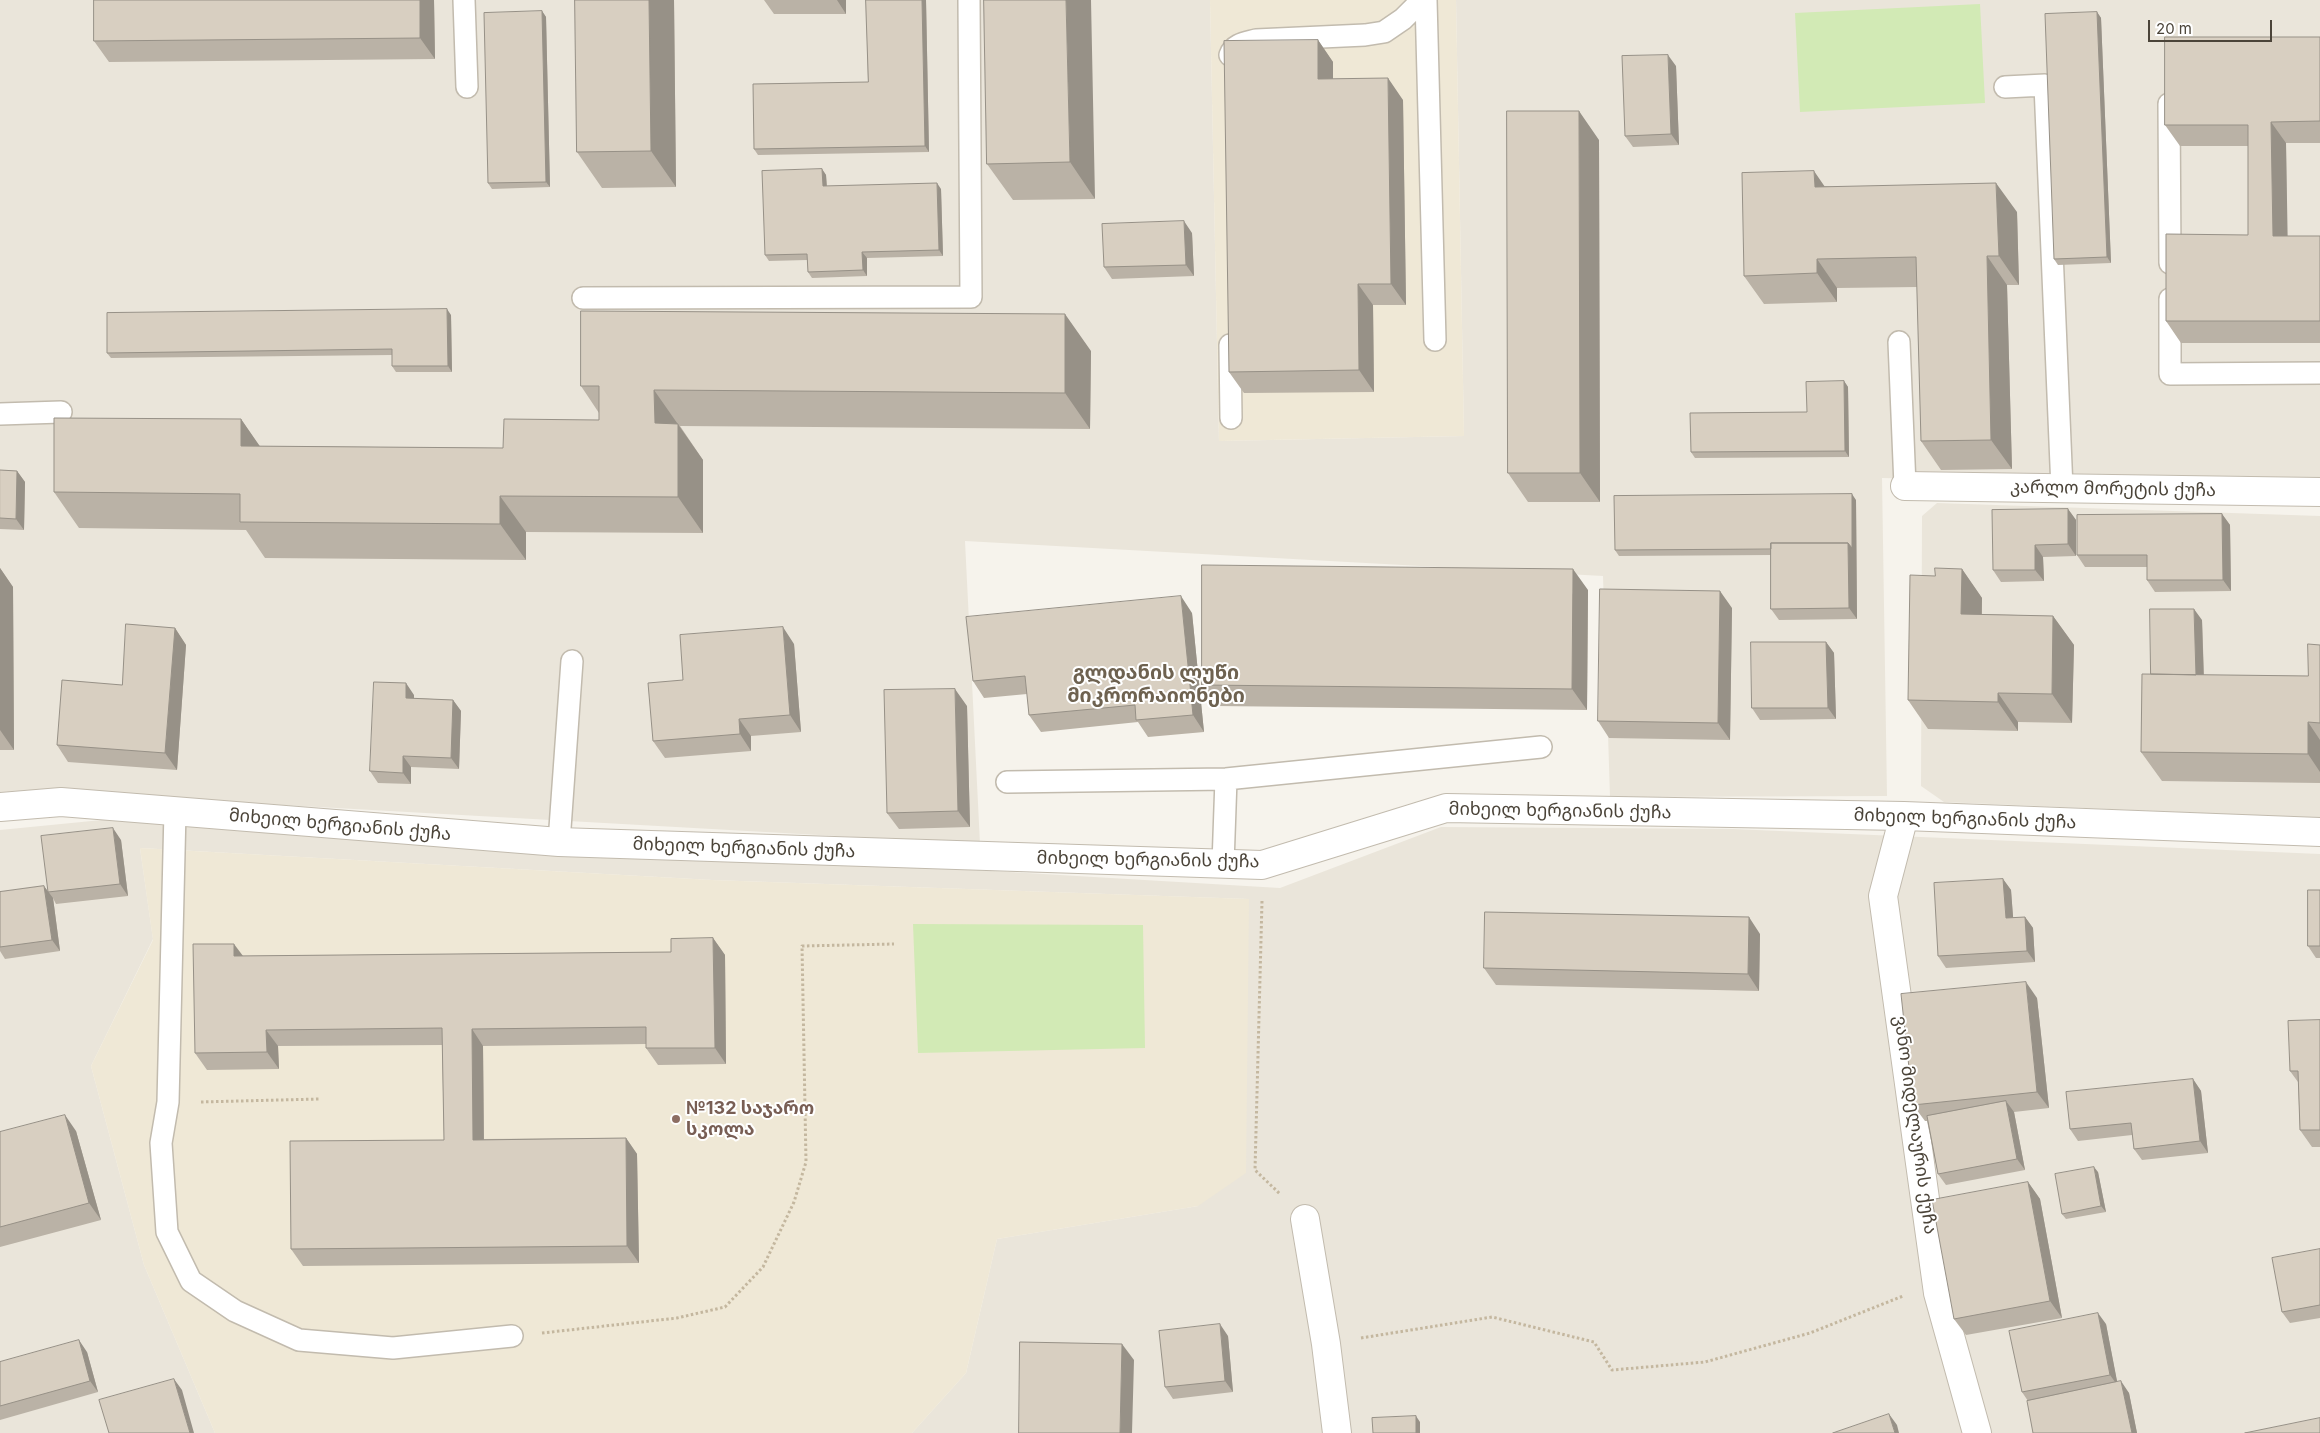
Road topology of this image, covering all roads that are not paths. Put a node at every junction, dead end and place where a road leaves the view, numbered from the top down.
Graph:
1 (464, 0) edge
2 (969, 0) edge
3 (1422, 0) edge
4 (1426, 0) edge
5 (1227, 72) edge
6 (2169, 80) edge
7 (2005, 87) dead end
8 (467, 88) dead end
9 (583, 298) dead end
10 (1230, 329) edge
11 (1434, 340) dead end
12 (1899, 342) dead end
13 (2320, 373) edge
14 (62, 412) dead end
15 (0, 414) edge
16 (1231, 418) dead end
17 (1905, 486) joint
18 (2062, 489) junction
19 (2320, 492) edge
20 (572, 661) dead end
21 (1542, 747) dead end
22 (1226, 779) junction
23 (1007, 782) dead end
24 (0, 807) edge
25 (175, 811) junction
26 (1904, 816) junction
27 (2320, 832) edge
28 (559, 842) junction
29 (1223, 864) junction
30 (1305, 1219) road end
31 (512, 1336) road end
32 (1337, 1433) edge
33 (1977, 1433) edge

1 - 8 lane
2 - 9 lane
3 - 5 lane
4 - 11 lane
6 - 13 lane
7 - 18 lane
10 - 16 lane
12 - 17 lane
14 - 15 lane
17 - 18 street, კარლო მორეტის ქუჩა
18 - 19 street, კარლო მორეტის ქუჩა
20 - 28 lane
21 - 22 lane
22 - 23 lane
22 - 29 lane
24 - 25 street, მიხეილ ხერგიანის ქუჩა
25 - 28 street, მიხეილ ხერგიანის ქუჩა
25 - 31 lane
26 - 27 street, მიხეილ ხერგიანის ქუჩა
26 - 29 street, მიხეილ ხერგიანის ქუჩა
26 - 33 street, ვანო მიდელაურის ქუჩა
28 - 29 street, მიხეილ ხერგიანის ქუჩა
30 - 32 street

